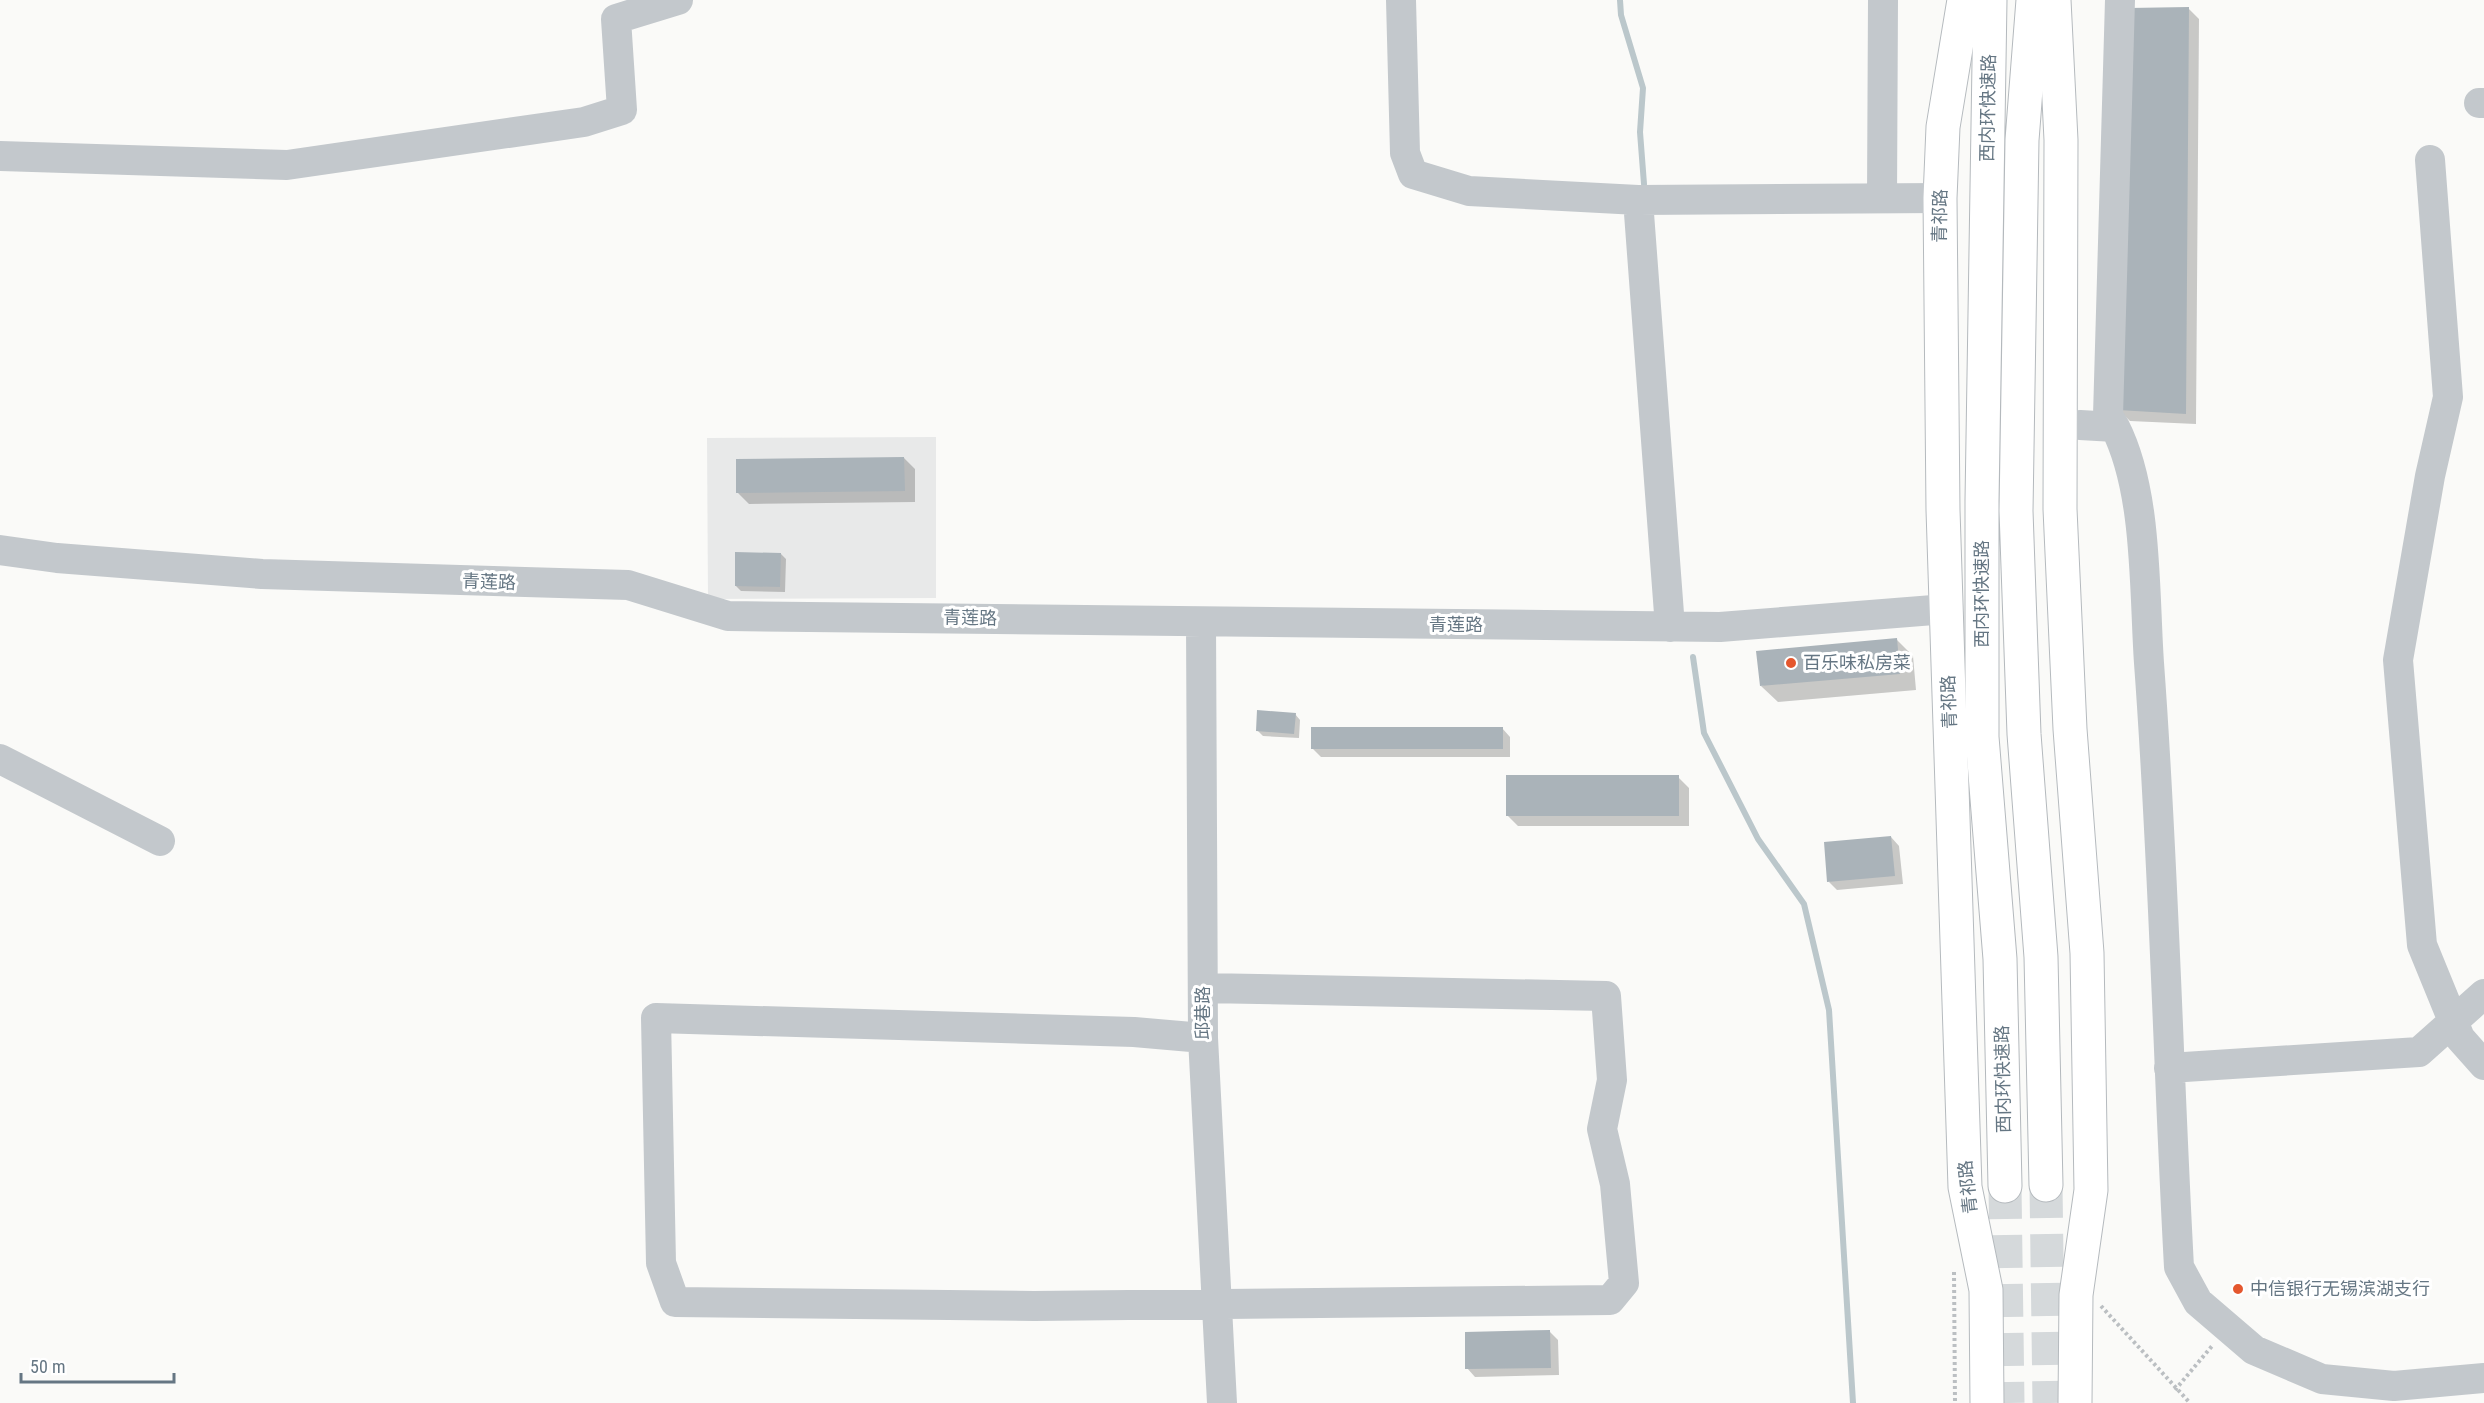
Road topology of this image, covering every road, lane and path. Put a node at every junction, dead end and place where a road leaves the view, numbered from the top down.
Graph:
1 (678, 0) edge
2 (1401, 0) edge
3 (1883, 0) edge
4 (1964, 0) edge
5 (1990, 0) edge
6 (2033, 0) edge
7 (2054, 0) edge
8 (2120, 0) edge
9 (0, 156) edge
10 (2430, 160) dead end
11 (1882, 198) junction
12 (1940, 198) junction
13 (1638, 200) junction
14 (2080, 425) dead end
15 (2115, 427) junction
16 (0, 550) edge
17 (1946, 609) junction
18 (1202, 623) junction
19 (1670, 627) junction
20 (0, 759) edge
21 (160, 841) dead end
22 (1203, 988) junction
23 (2484, 994) edge
24 (2453, 1022) junction
25 (1203, 1038) junction
26 (2484, 1065) edge
27 (2169, 1068) junction
28 (2046, 1185) tunnel mouth
29 (2005, 1186) tunnel mouth
30 (1217, 1304) junction
31 (2101, 1305) dead end
32 (2226, 1326) junction
33 (2484, 1378) edge
34 (2175, 1390) junction
35 (1222, 1403) edge
36 (1987, 1403) edge
37 (2075, 1403) edge
38 (2190, 1403) edge

1 - 9 street
2 - 13 street
3 - 11 street
4 - 12 main road, 青祁路
5 - 29 main road, 西内环快速路
6 - 28 main road, 西内环快速路
7 - 37 main road
8 - 15 street
10 - 24 street
11 - 12 street
11 - 13 street
12 - 17 main road, 青祁路
13 - 19 street
14 - 15 street
15 - 27 street
16 - 18 street, 青莲路
17 - 19 street, 青莲路
17 - 36 main road, 青祁路
18 - 19 street, 青莲路
18 - 22 street, 邱巷路
20 - 21 street
22 - 25 street, 邱巷路
22 - 30 street
23 - 24 street
24 - 26 street
24 - 27 street
25 - 30 street, 邱巷路
25 - 30 street
27 - 32 street
30 - 35 street, 邱巷路
31 - 34 path
32 - 33 street
32 - 34 path
34 - 38 path

